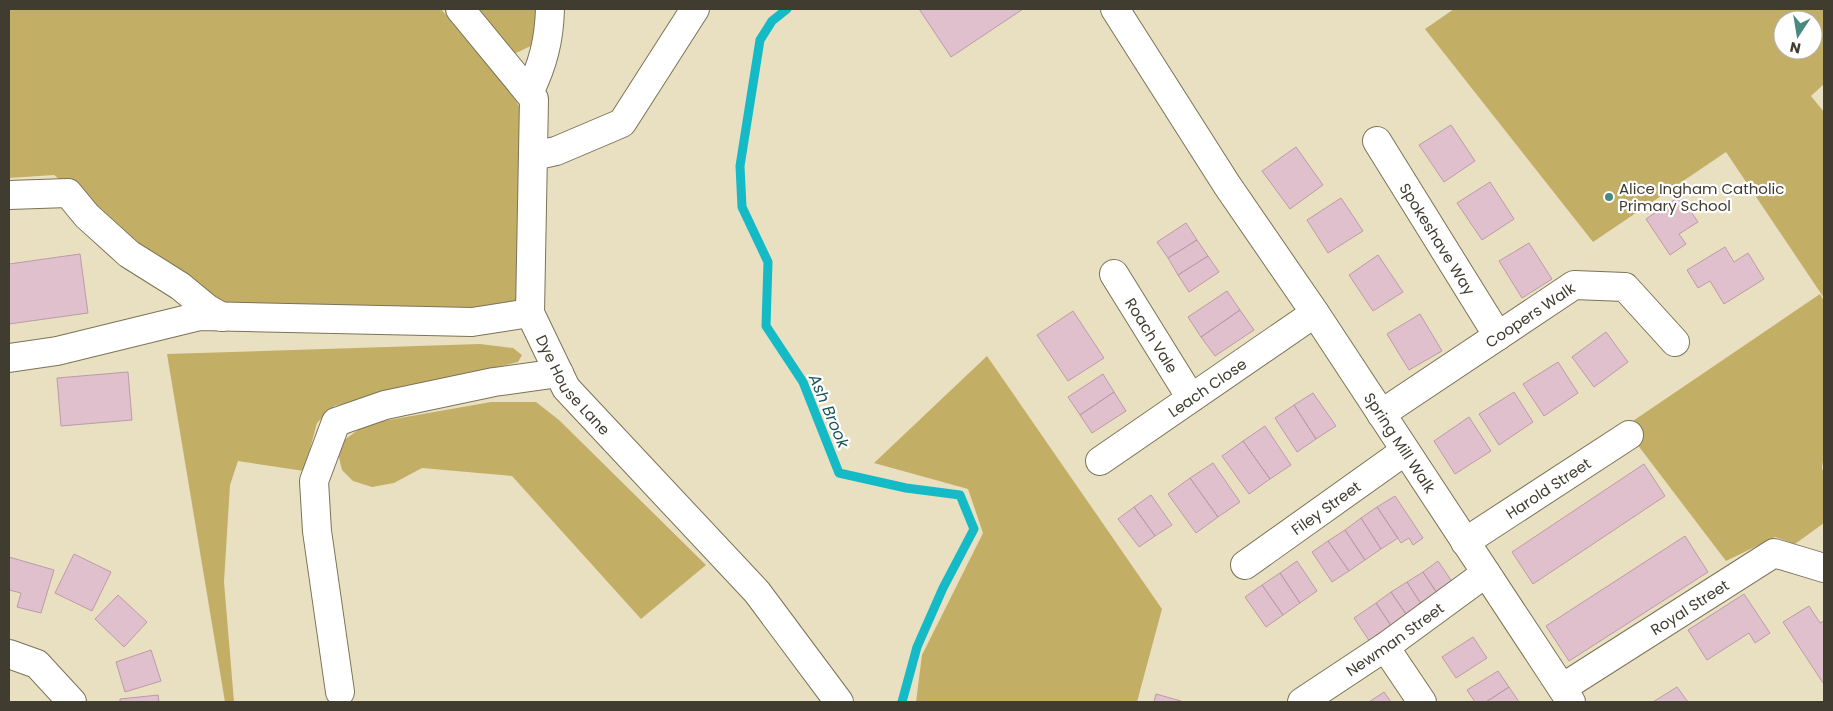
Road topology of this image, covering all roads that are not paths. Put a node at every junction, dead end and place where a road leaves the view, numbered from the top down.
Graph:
1 (460, 9) edge
2 (550, 9) edge
3 (694, 9) edge
4 (1115, 9) edge
5 (529, 93) junction
6 (1376, 141) dead end
7 (533, 156) junction
8 (9, 195) edge
9 (1114, 274) dead end
10 (530, 313) junction
11 (1315, 313) junction
12 (222, 317) junction
13 (1498, 336) junction
14 (1674, 342) dead end
15 (9, 358) edge
16 (559, 373) junction
17 (1191, 398) junction
18 (1381, 414) junction
19 (1629, 435) dead end
20 (1405, 451) junction
21 (1100, 461) dead end
22 (1465, 542) junction
23 (1245, 565) dead end
24 (1823, 567) edge
25 (1486, 573) junction
26 (1385, 646) junction
27 (9, 654) edge
28 (340, 692) dead end
29 (1566, 695) edge
30 (72, 702) edge
31 (839, 702) edge
32 (1302, 702) edge
33 (1422, 702) edge

1 - 5 street, Dye House Lane
2 - 5 street
3 - 7 street
4 - 11 street, Spring Mill Walk
5 - 7 street, Dye House Lane
6 - 13 street, Spokeshave Way
7 - 10 street, Dye House Lane
8 - 12 street
9 - 17 street, Roach Vale
10 - 12 street
10 - 16 street, Dye House Lane
11 - 17 street, Leach Close
11 - 18 street, Spring Mill Walk
12 - 15 street
13 - 14 street, Coopers Walk
13 - 18 street, Coopers Walk
16 - 28 street
16 - 31 street, Dye House Lane
17 - 21 street, Leach Close
18 - 20 street, Spring Mill Walk
19 - 22 street, Harold Street
20 - 22 street, Spring Mill Walk
20 - 23 street, Filey Street
22 - 25 street, Spring Mill Walk
24 - 29 street, Royal Street
25 - 26 street, Newman Street
25 - 29 street, Spring Mill Walk
26 - 32 street, Newman Street
26 - 33 street
27 - 30 street

